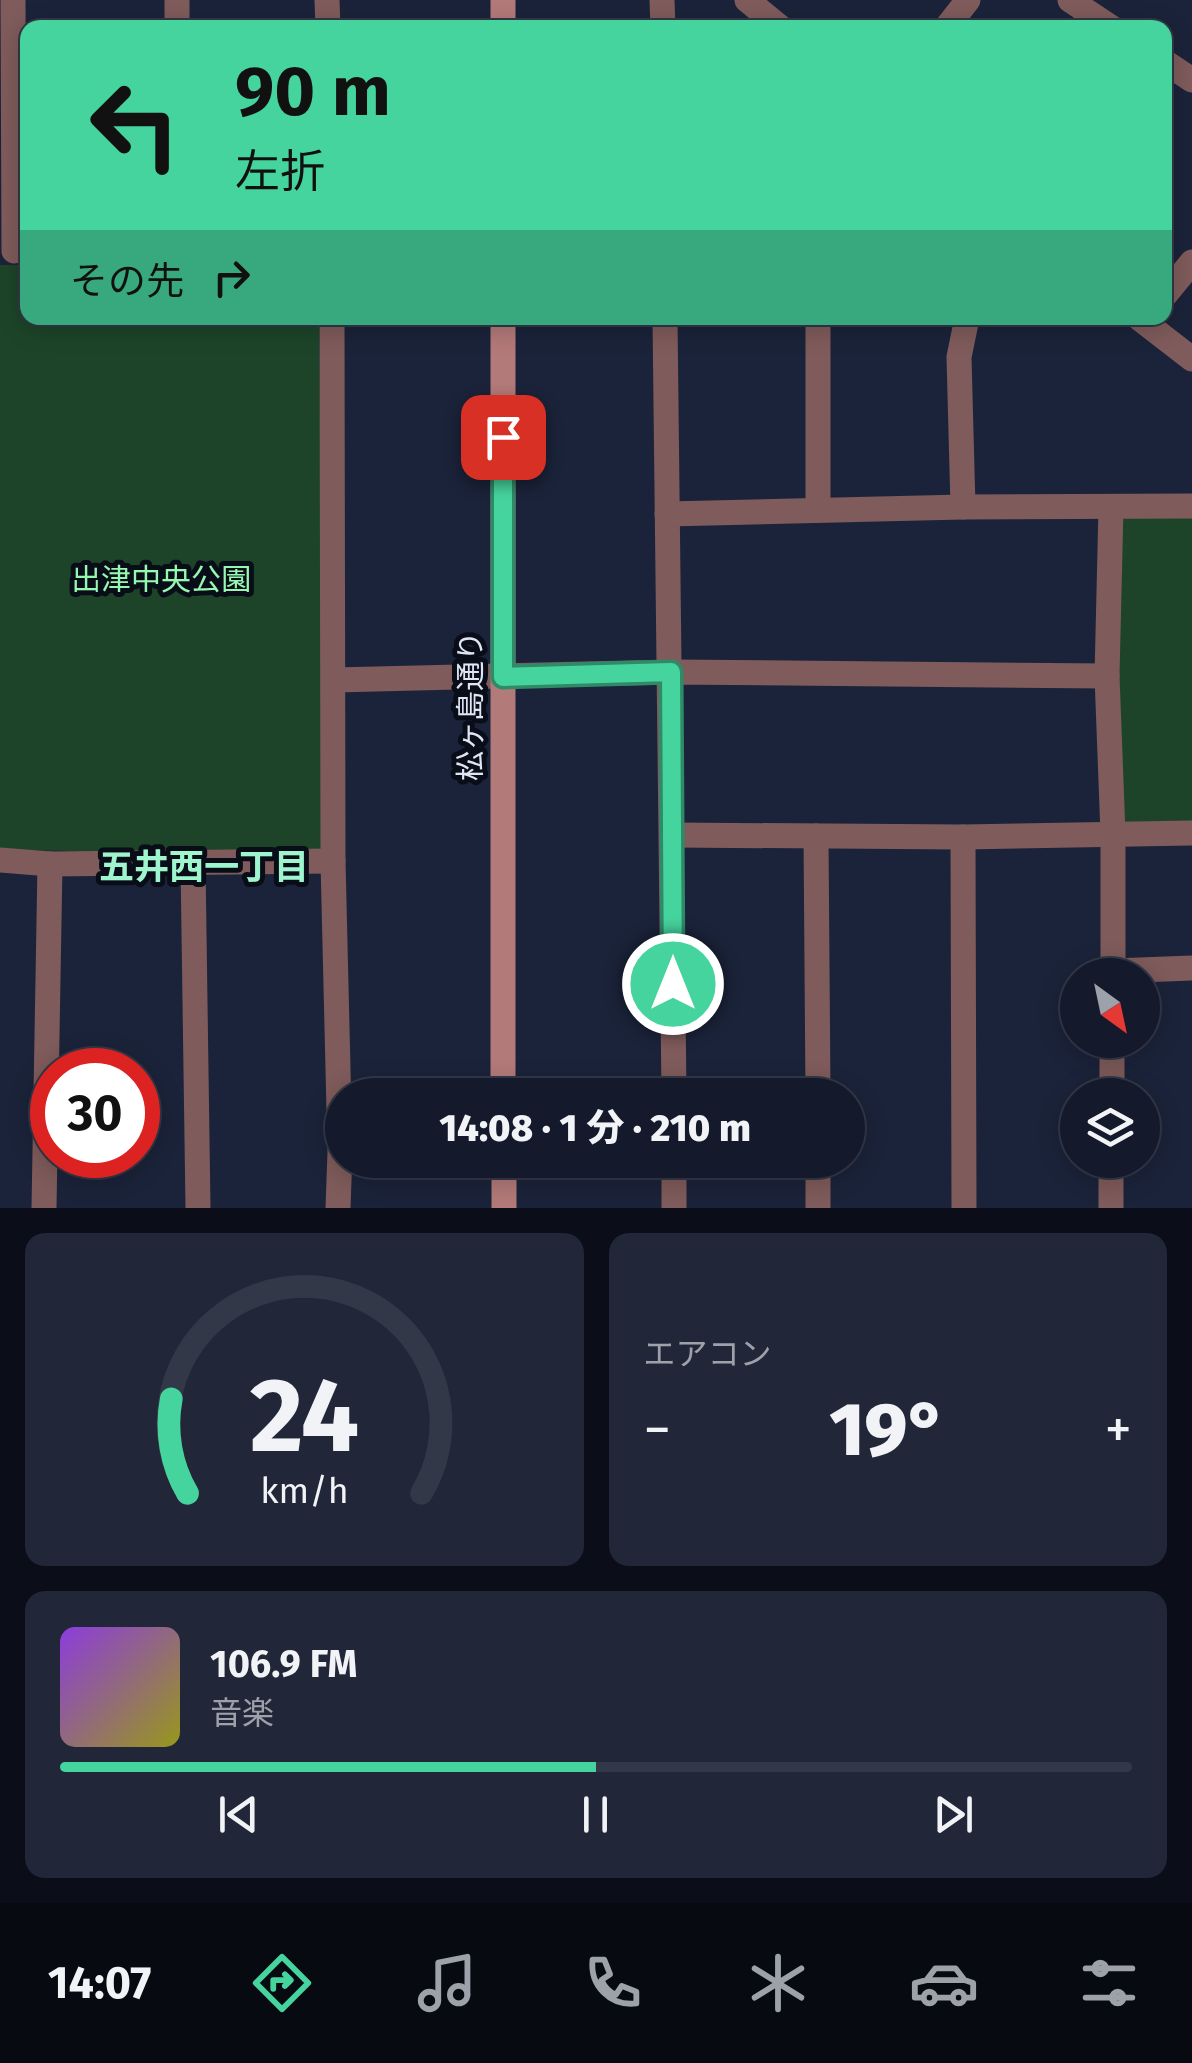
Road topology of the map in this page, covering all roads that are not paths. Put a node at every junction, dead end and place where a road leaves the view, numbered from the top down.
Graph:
1 (13, 0) edge
2 (747, 0) edge
3 (968, 0) edge
4 (1070, 0) edge
5 (772, 20) edge
6 (952, 20) edge
7 (1100, 20) edge
8 (14, 251) edge
9 (1192, 262) edge
10 (1172, 286) edge
11 (332, 325) edge
12 (503, 325) edge
13 (666, 325) edge
14 (818, 325) edge
15 (966, 325) edge
16 (1150, 325) edge
17 (1192, 359) edge
18 (1192, 506) edge
19 (1111, 507) junction
20 (964, 508) junction
21 (818, 510) junction
22 (667, 514) junction
23 (671, 672) junction
24 (1106, 676) junction
25 (503, 677) junction
26 (334, 680) junction
27 (1192, 833) edge
28 (1113, 834) junction
29 (672, 835) junction
30 (816, 836) junction
31 (962, 836) junction
32 (0, 860) edge
33 (334, 861) junction
34 (50, 864) junction
35 (193, 864) junction
36 (1113, 958) edge
37 (1192, 968) edge
38 (1160, 970) edge
39 (339, 1078) edge
40 (504, 1078) edge
41 (674, 1078) edge
42 (818, 1078) edge
43 (340, 1178) edge
44 (504, 1178) edge
45 (674, 1178) edge
46 (818, 1178) edge
47 (1111, 1178) edge
48 (44, 1208) edge
49 (198, 1208) edge
50 (338, 1208) edge
51 (504, 1208) edge
52 (674, 1208) edge
53 (818, 1208) edge
54 (964, 1208) edge
55 (1111, 1208) edge

1 - 8 street
2 - 5 street
3 - 6 street
4 - 7 street
9 - 10 street
11 - 26 street
12 - 25 street, 松ヶ島通り
13 - 22 street
14 - 21 street
15 - 20 street
16 - 17 street
18 - 19 street
19 - 20 street
19 - 24 street
20 - 21 street
21 - 22 street
22 - 23 street
23 - 24 street
23 - 25 street
23 - 29 street
24 - 28 street
25 - 26 street
25 - 40 street, 松ヶ島通り
26 - 33 street
27 - 28 street
28 - 31 street
28 - 36 street
29 - 30 street
29 - 41 street
30 - 31 street
30 - 42 street
31 - 54 street
32 - 34 street
33 - 35 street
33 - 39 street
34 - 35 street
34 - 48 street
35 - 49 street
37 - 38 street
43 - 50 street
44 - 51 street
45 - 52 street
46 - 53 street
47 - 55 street

